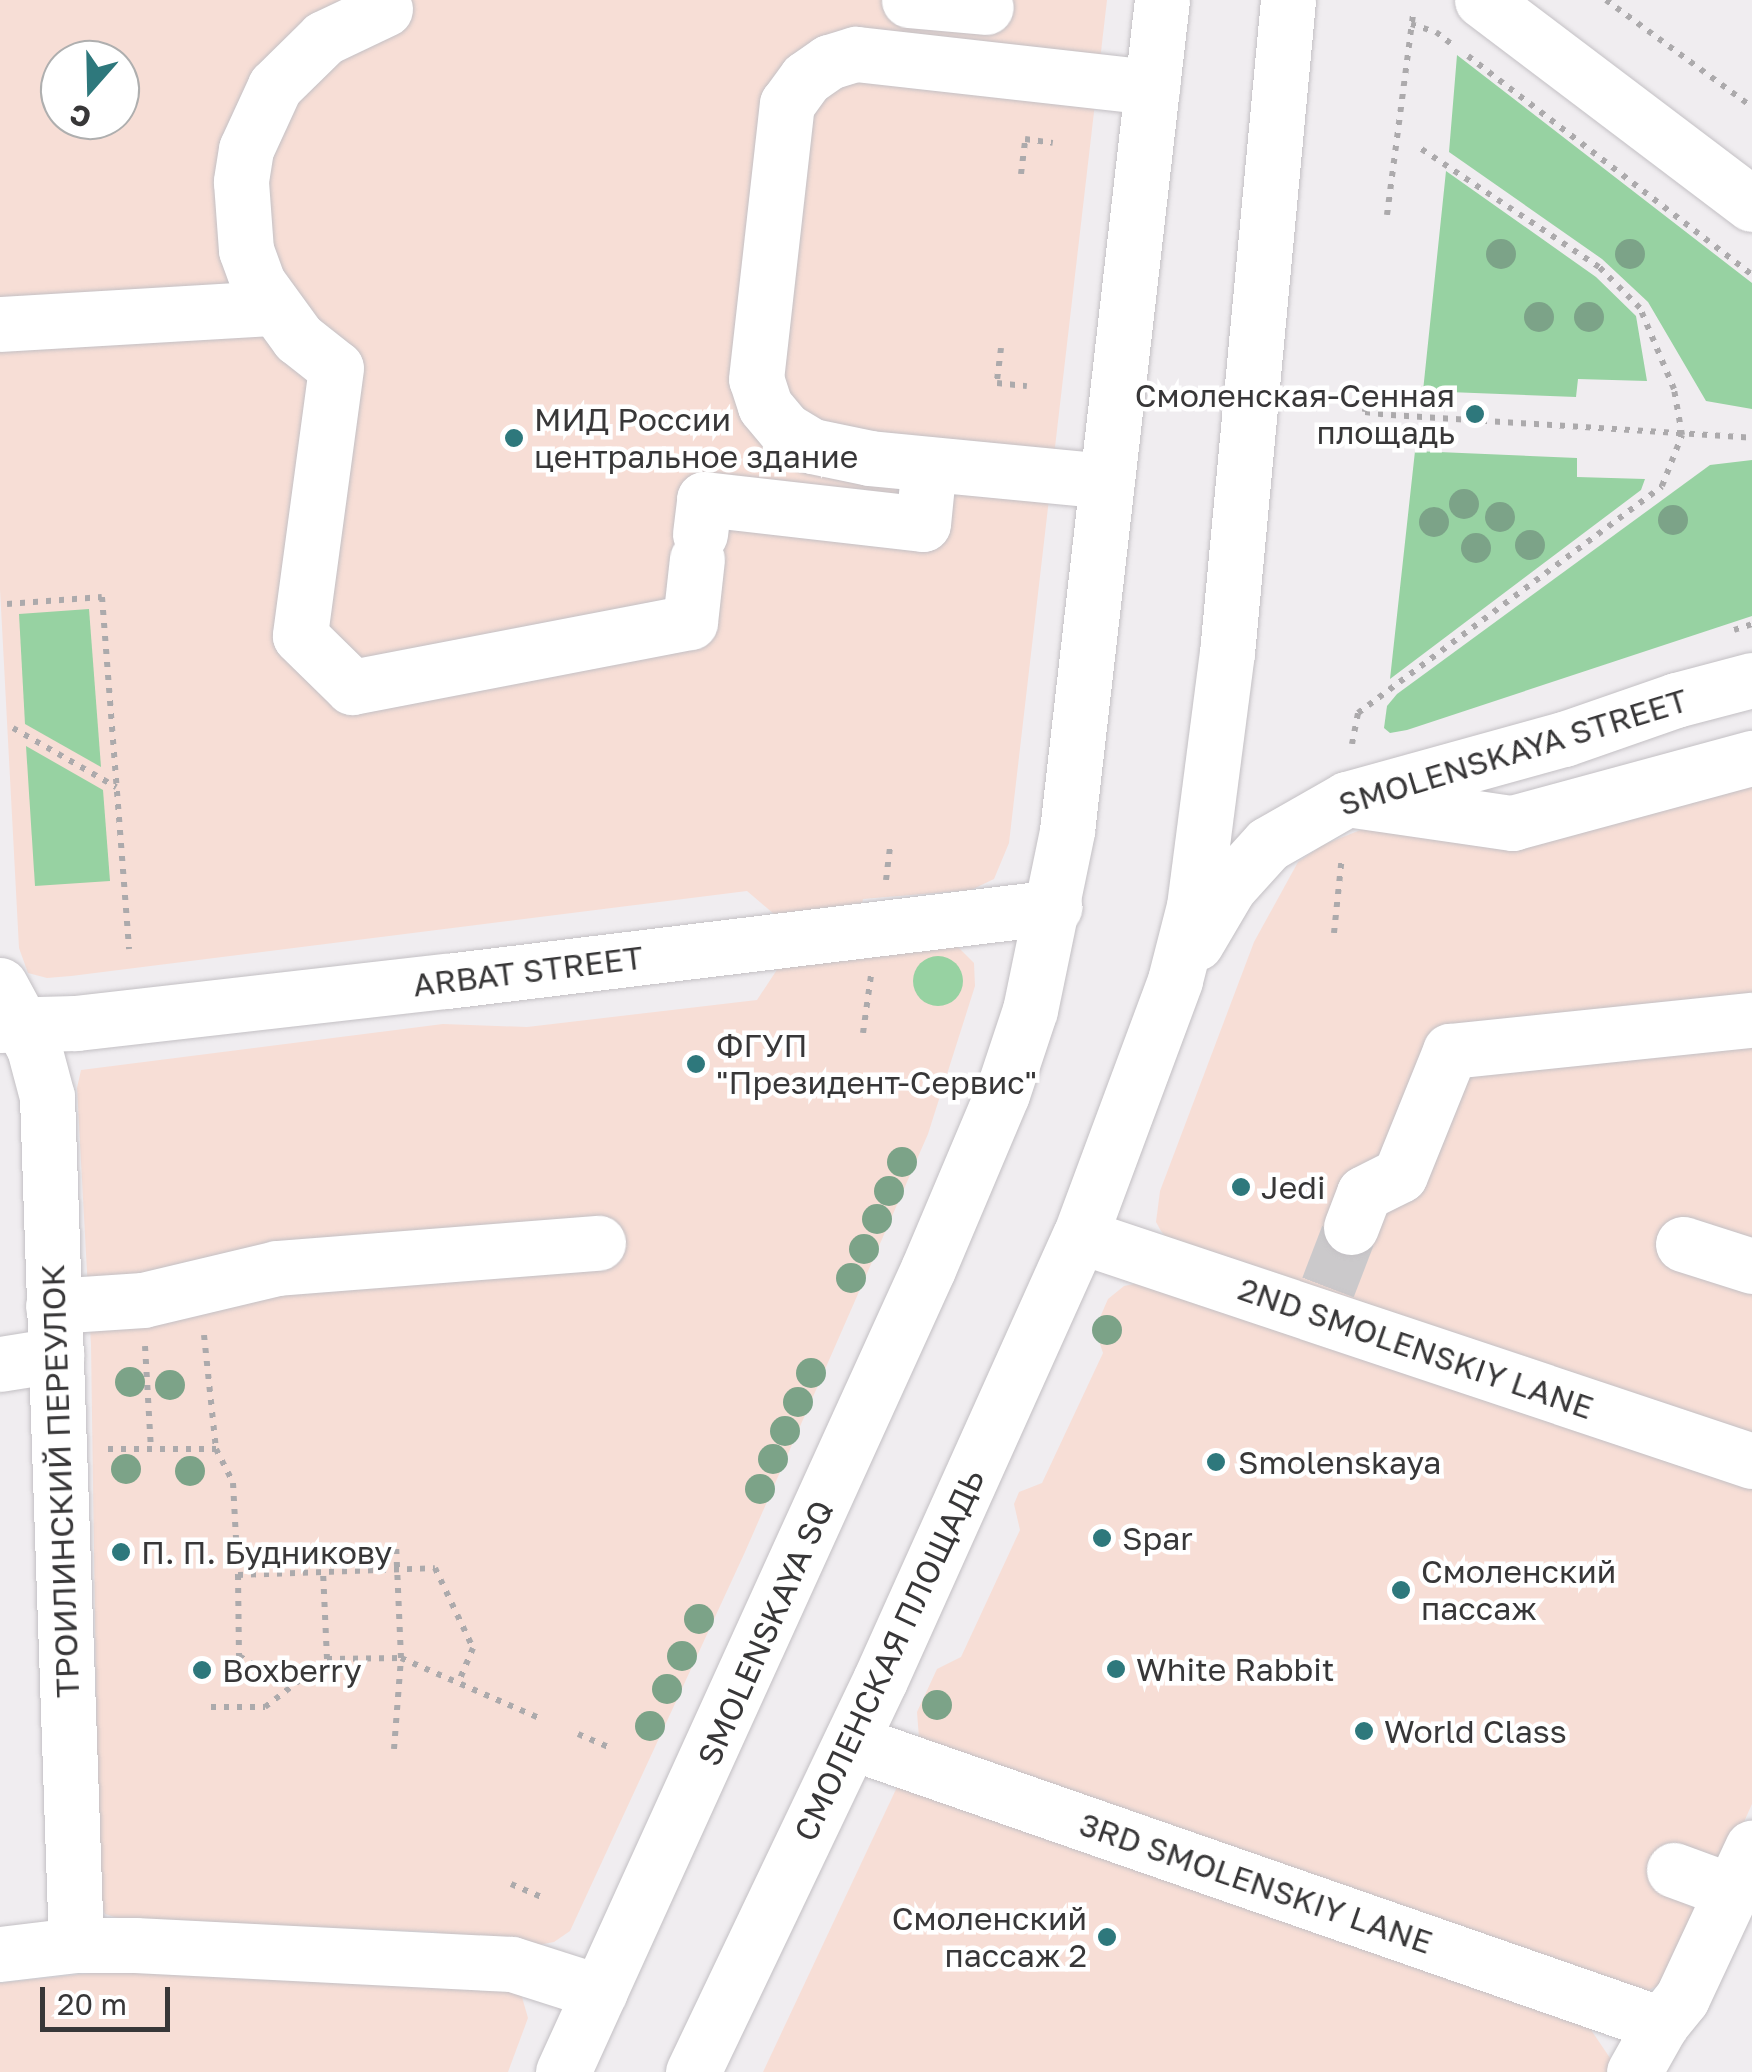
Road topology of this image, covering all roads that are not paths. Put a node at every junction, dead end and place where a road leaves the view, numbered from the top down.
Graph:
1 (909, 0) edge
2 (1162, 0) edge
3 (1288, 0) edge
4 (1482, 0) edge
5 (986, 4) edge
6 (386, 9) dead end
7 (978, 68) junction
8 (1152, 87) junction
9 (1752, 204) edge
10 (274, 308) junction
11 (0, 324) edge
12 (929, 464) junction
13 (1107, 481) junction
14 (1752, 680) edge
15 (1752, 758) edge
16 (1347, 799) junction
17 (1055, 906) junction
18 (1175, 980) junction
19 (6, 1011) edge
20 (1752, 1020) edge
21 (1351, 1227) tunnel mouth
22 (1080, 1236) junction
23 (598, 1243) dead end
24 (1683, 1244) dead end
25 (1752, 1266) edge
26 (54, 1330) junction
27 (0, 1364) edge
28 (1752, 1461) edge
29 (851, 1742) junction
30 (1674, 1870) dead end
31 (1742, 1870) edge
32 (76, 1945) junction
33 (0, 1954) edge
34 (600, 1992) junction
35 (1661, 2024) junction
36 (564, 2072) edge
37 (693, 2072) edge
38 (1634, 2072) edge

1 - 5 main road
2 - 8 main road, SMOLENSKAYA SQ
3 - 18 main road
4 - 9 main road
5 - 7 main road
6 - 10 main road
7 - 8 main road
7 - 12 main road
8 - 13 main road, SMOLENSKAYA SQ
10 - 11 main road
10 - 12 main road
12 - 13 main road
13 - 17 main road, SMOLENSKAYA SQ
14 - 16 main road, SMOLENSKAYA STREET
15 - 16 main road
16 - 18 main road, SMOLENSKAYA STREET
17 - 19 main road, ARBAT STREET
17 - 34 main road, SMOLENSKAYA SQ
18 - 22 main road, СМОЛЕНСКАЯ ПЛОЩАДЬ
19 - 26 main road, ТРОИЛИНСКИЙ ПЕРЕУЛОК
20 - 21 main road
22 - 28 main road, 2ND SMOLENSKIY LANE
22 - 29 main road, СМОЛЕНСКАЯ ПЛОЩАДЬ
23 - 26 main road
24 - 25 main road
26 - 27 main road
26 - 32 main road, ТРОИЛИНСКИЙ ПЕРЕУЛОК
29 - 35 main road, 3RD SMOLENSKIY LANE
29 - 37 main road, СМОЛЕНСКАЯ ПЛОЩАДЬ
30 - 31 main road
31 - 35 main road
32 - 33 main road
32 - 34 main road
34 - 36 main road, SMOLENSKAYA SQ
35 - 38 main road

